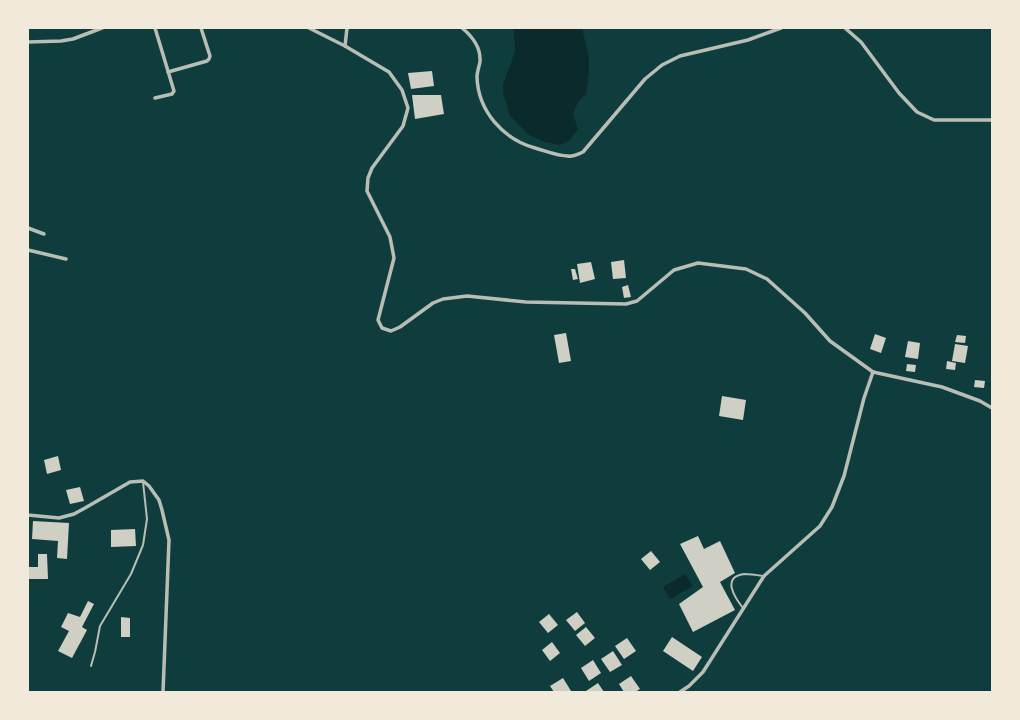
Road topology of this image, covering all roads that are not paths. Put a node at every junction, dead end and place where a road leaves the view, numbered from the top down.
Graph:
1 (102, 28) edge
2 (155, 28) edge
3 (200, 28) edge
4 (309, 28) edge
5 (347, 28) edge
6 (462, 28) edge
7 (781, 28) edge
8 (845, 28) edge
9 (28, 42) edge
10 (346, 46) junction
11 (168, 72) junction
12 (155, 98) dead end
13 (992, 120) edge
14 (28, 228) edge
15 (44, 234) dead end
16 (28, 250) edge
17 (66, 259) dead end
18 (873, 372) junction
19 (992, 408) edge
20 (143, 481) junction
21 (28, 515) edge
22 (764, 576) junction
23 (744, 609) junction
24 (91, 666) dead end
25 (163, 692) edge
26 (680, 692) edge

1 - 9 street
2 - 11 street
3 - 11 street
4 - 10 street
5 - 10 street
6 - 7 street
8 - 13 street
10 - 18 street
11 - 12 street
14 - 15 street
16 - 17 street
18 - 19 street
18 - 22 street
20 - 21 street
20 - 24 lane
20 - 25 street
22 - 23 street
22 - 23 lane
23 - 26 street

